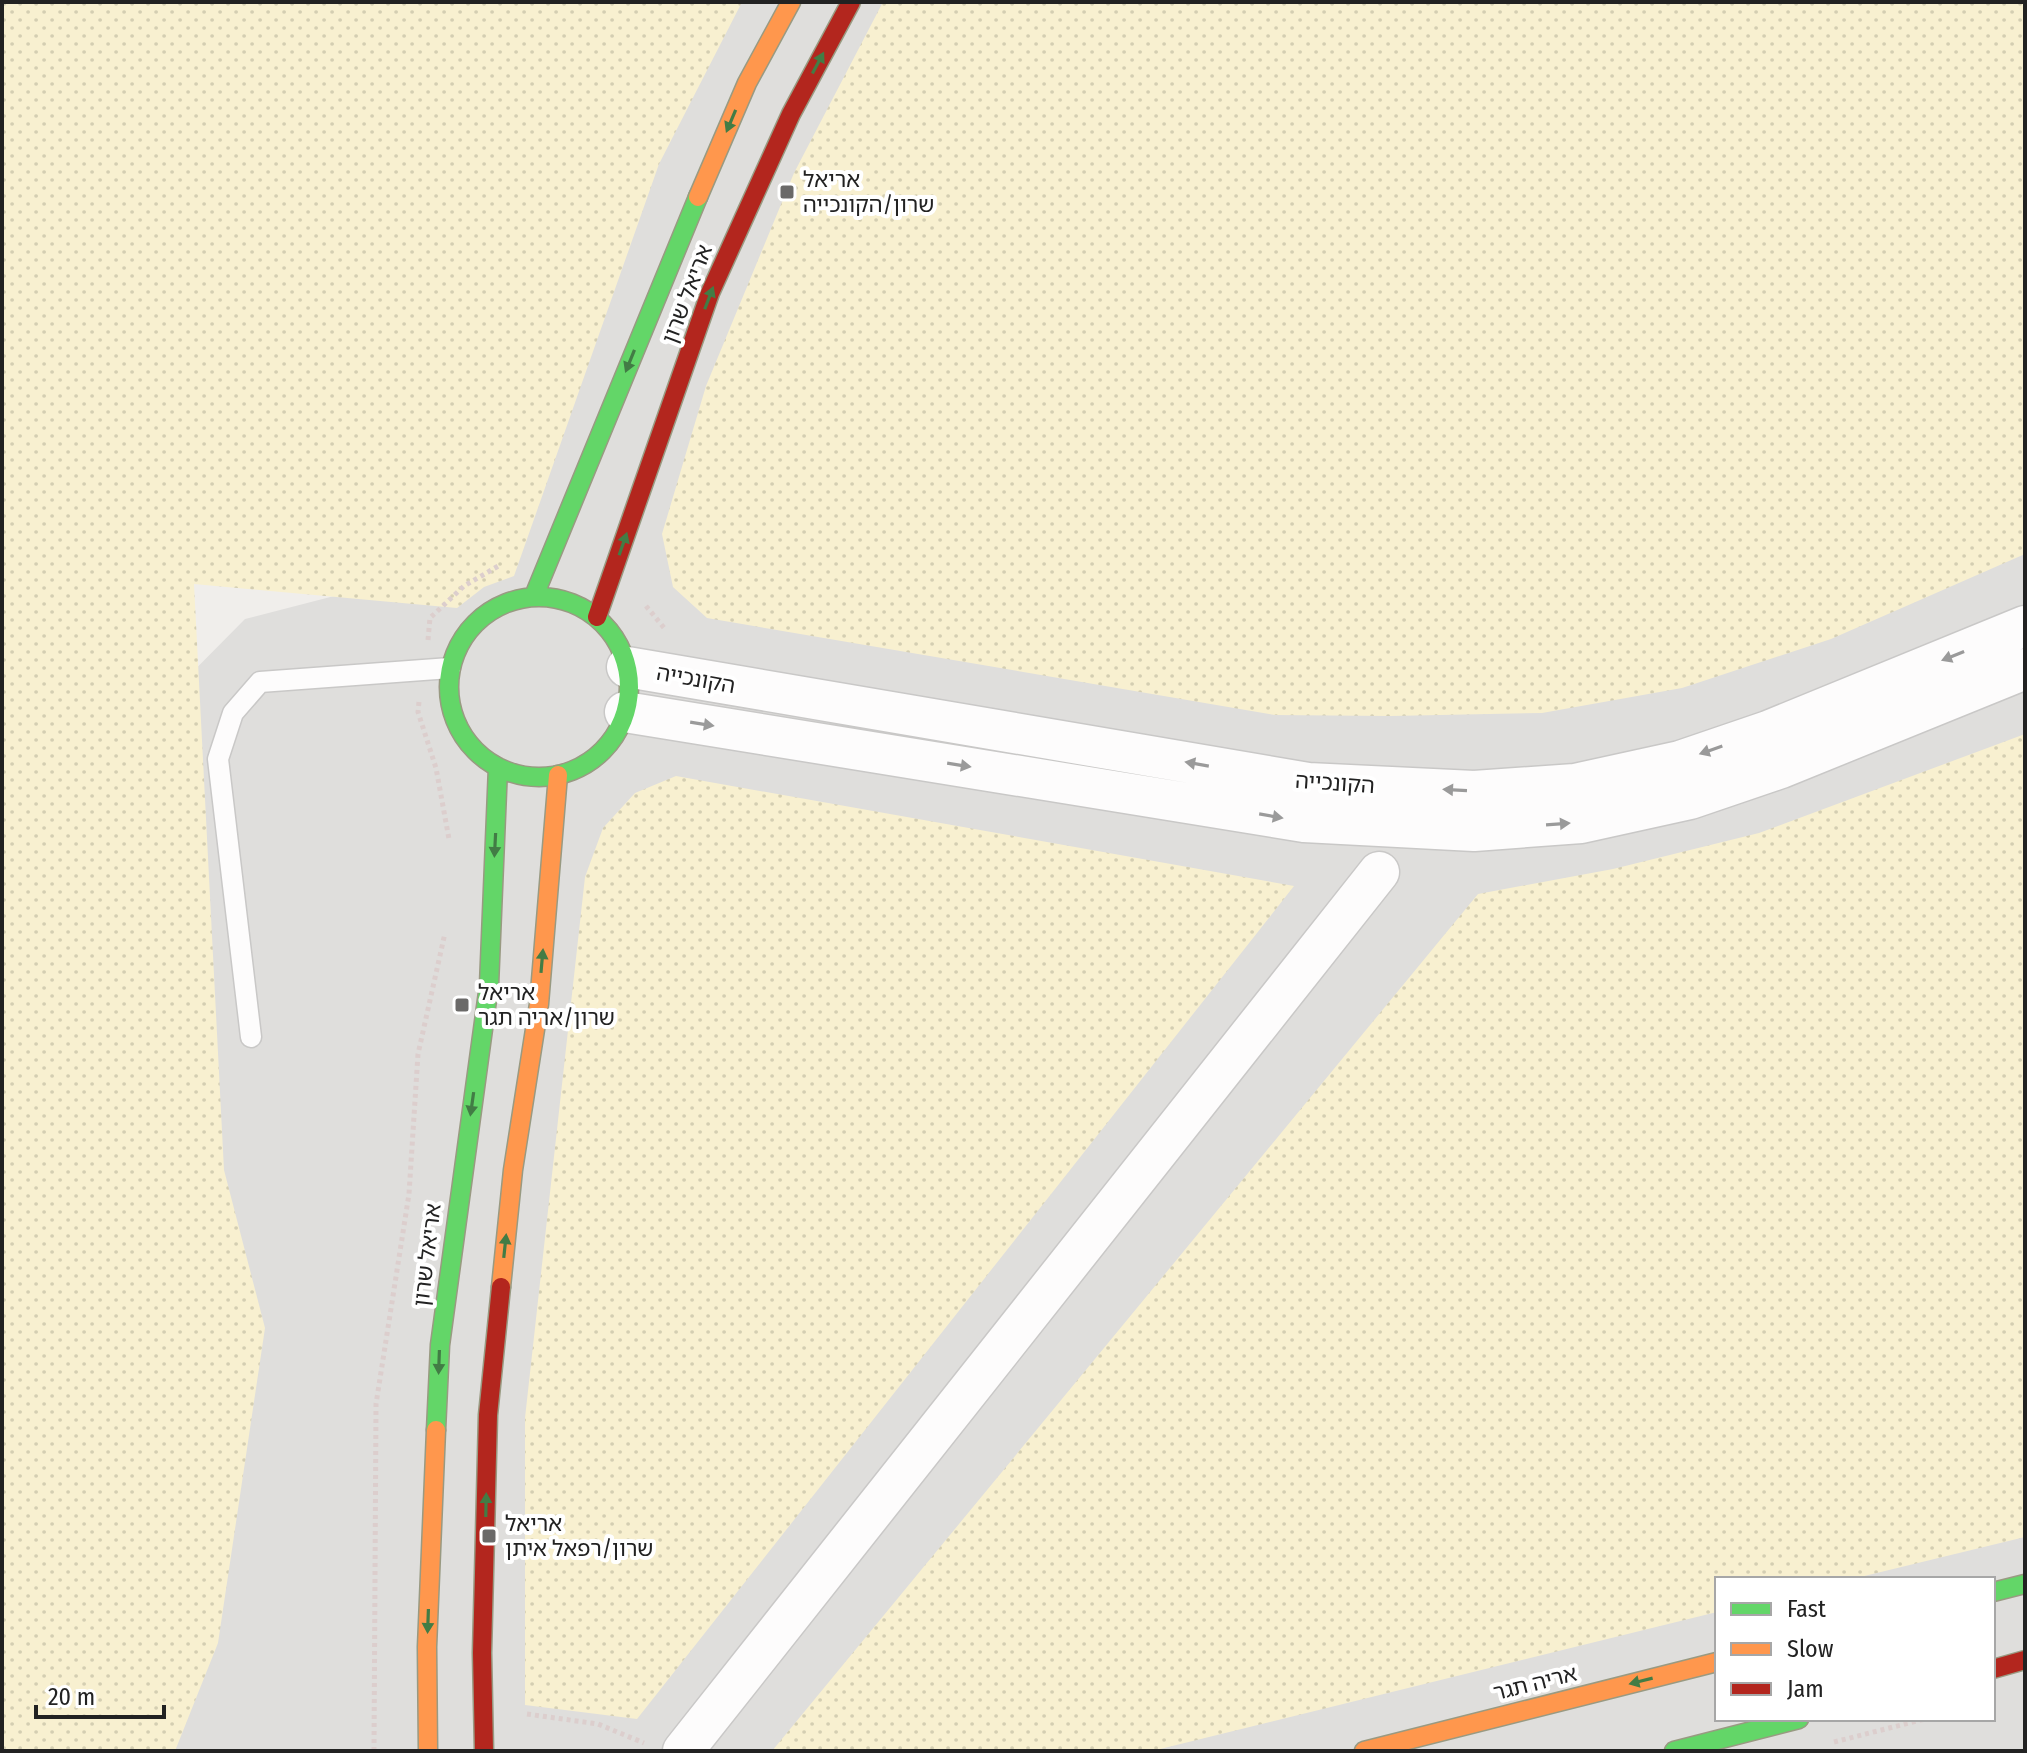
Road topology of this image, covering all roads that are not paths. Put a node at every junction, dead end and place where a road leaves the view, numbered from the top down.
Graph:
1 (791, 2) edge
2 (851, 2) edge
3 (534, 596) junction
4 (597, 617) junction
5 (2025, 626) edge
6 (627, 667) junction
7 (450, 668) junction
8 (2025, 669) edge
9 (625, 712) junction
10 (498, 767) junction
11 (558, 775) junction
12 (1379, 872) dead end
13 (251, 1037) dead end
14 (2025, 1584) edge
15 (1995, 1592) edge
16 (2025, 1660) edge
17 (1715, 1663) edge
18 (1995, 1668) edge
19 (1791, 1721) edge
20 (667, 1748) edge
21 (428, 1751) edge
22 (484, 1751) edge
23 (1364, 1751) edge
24 (1674, 1751) edge

1 -> 3 street, אריאל שרון
4 -> 2 street, אריאל שרון
3 - 4 street
3 - 7 street
4 - 6 street
5 -> 6 street, הקונכייה
6 - 9 street
7 - 10 street
7 - 13 lane
9 -> 8 street, הקונכייה
9 - 11 street
10 - 11 street
10 -> 21 street, אריאל שרון
22 -> 11 street
12 - 20 street
14 - 15 street
16 - 18 street
17 -> 23 street, אריה תגר
19 - 24 street

